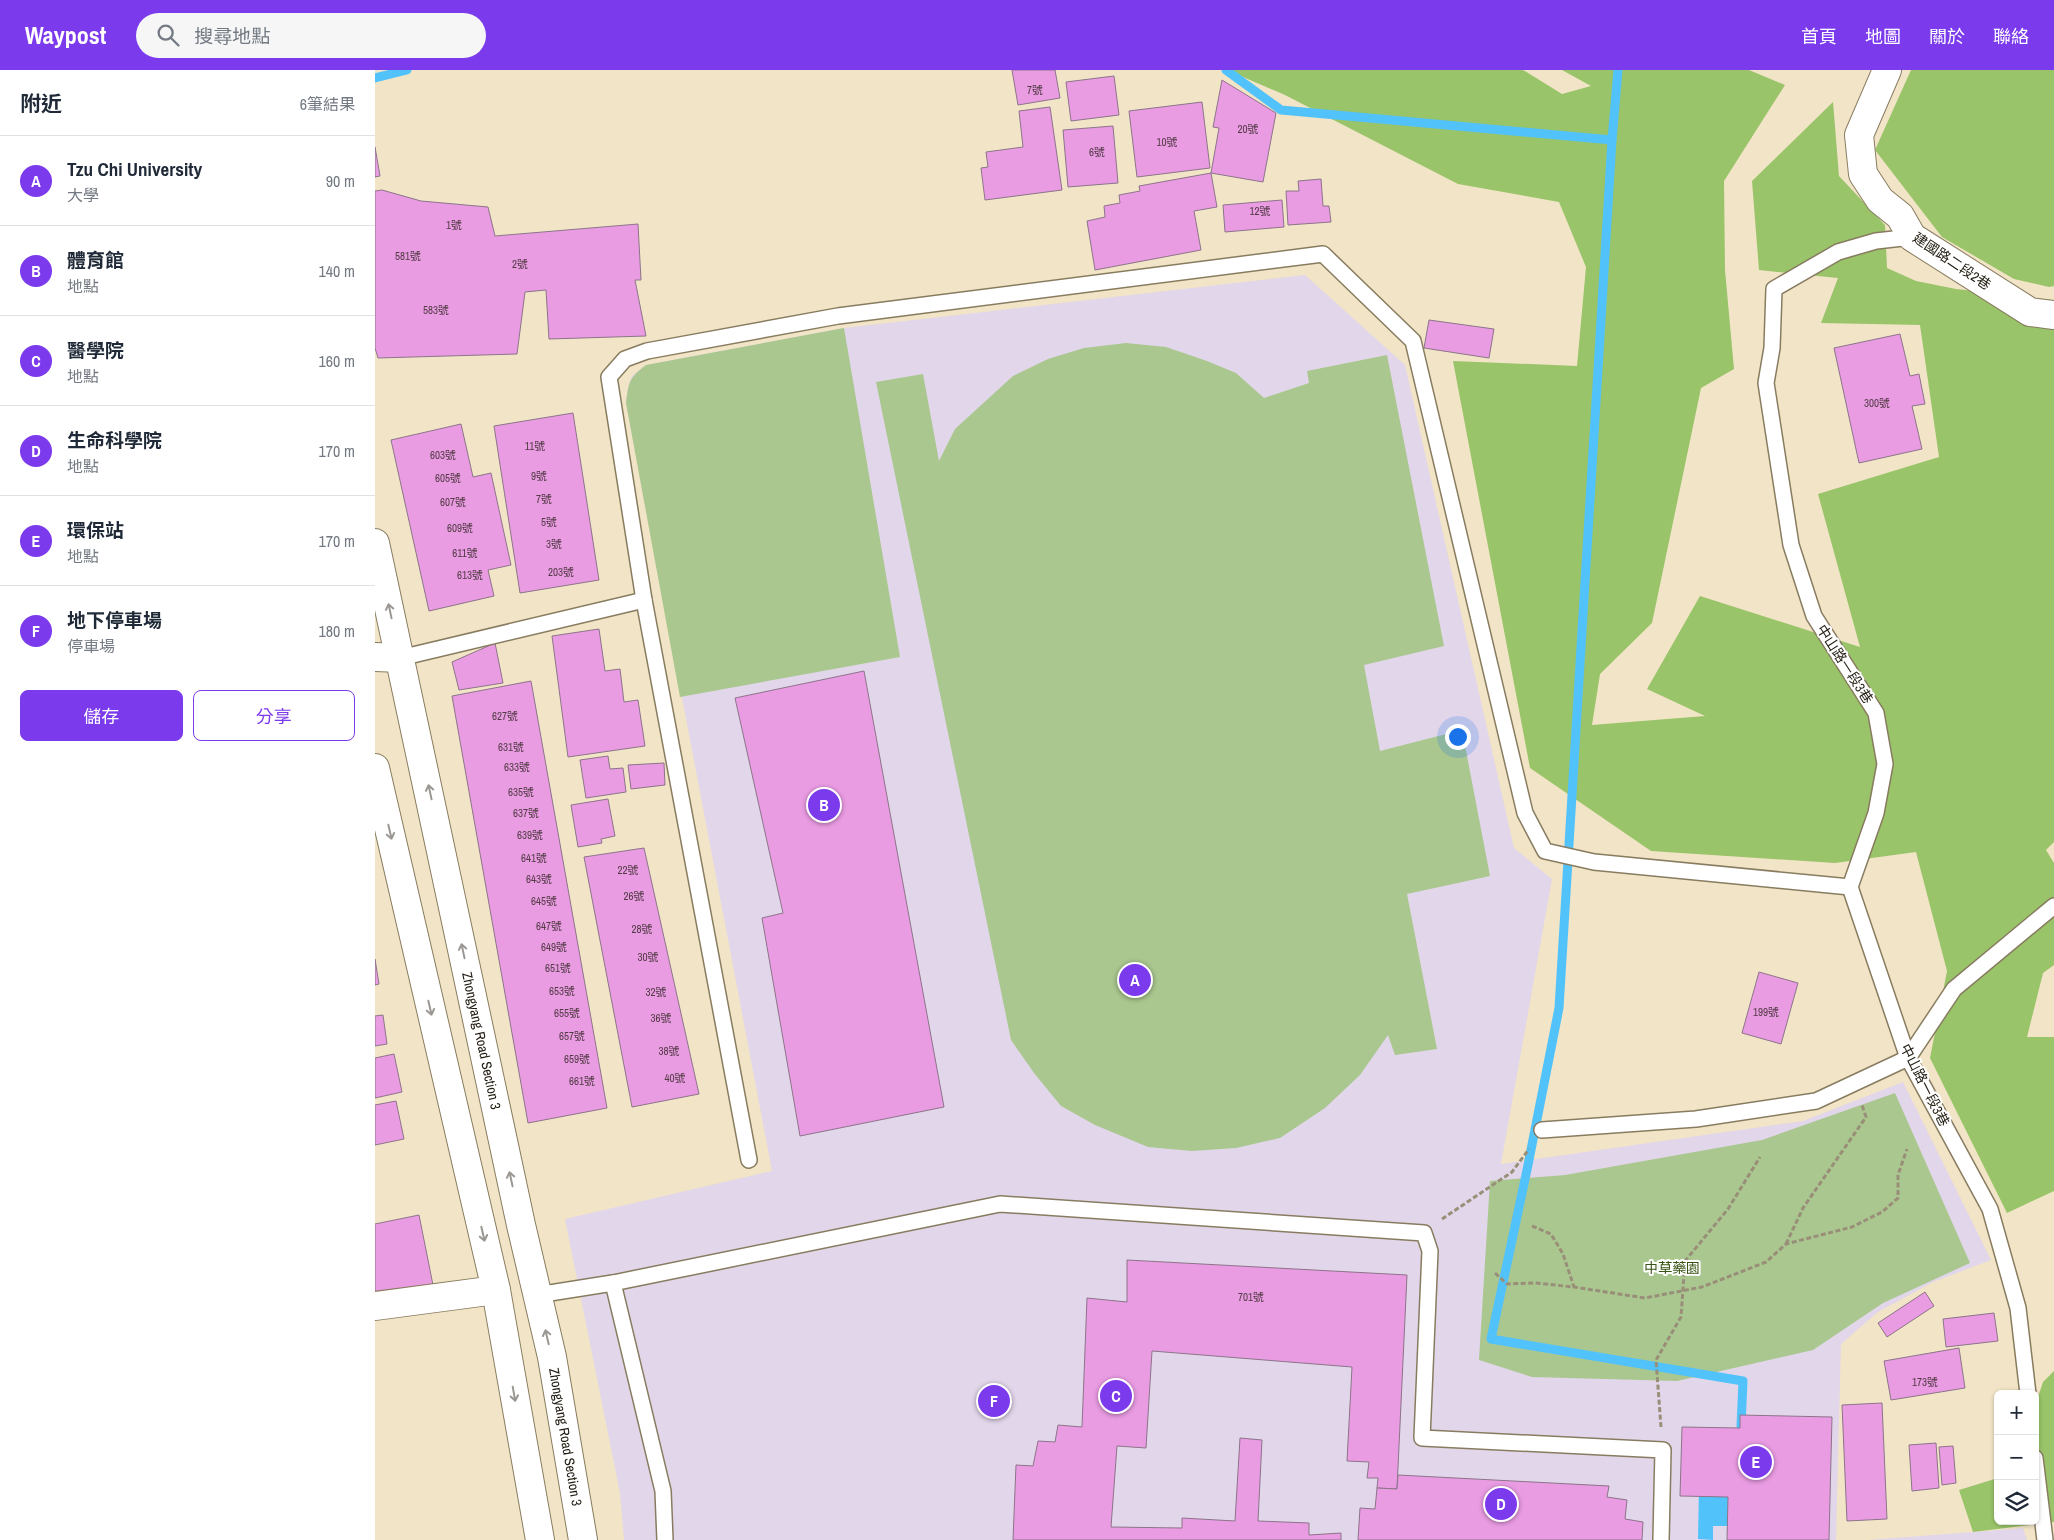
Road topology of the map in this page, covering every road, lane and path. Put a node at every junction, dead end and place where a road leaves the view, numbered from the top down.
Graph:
1 (1887, 70) edge
2 (1912, 237) junction
3 (2054, 315) edge
4 (375, 543) edge
5 (644, 600) junction
6 (388, 657) edge
7 (375, 768) edge
8 (1850, 887) junction
9 (2054, 906) edge
10 (1908, 1058) junction
11 (1856, 1082) junction
12 (1542, 1130) joint
13 (1907, 1149) dead end
14 (1760, 1157) dead end
15 (749, 1160) dead end
16 (1532, 1226) dead end
17 (1424, 1233) junction
18 (1786, 1244) junction
19 (1495, 1273) dead end
20 (613, 1283) junction
21 (1574, 1287) junction
22 (496, 1290) junction
23 (1682, 1290) junction
24 (537, 1295) junction
25 (375, 1306) edge
26 (2028, 1390) edge
27 (1663, 1450) junction
28 (2038, 1480) edge
29 (540, 1540) edge
30 (583, 1540) edge
31 (665, 1540) edge
32 (1661, 1540) edge
33 (2045, 1540) edge

1 - 2 street, 建國路二段2巷
2 - 3 street, 建國路二段2巷
2 - 8 lane, 中山路一段3巷
6 -> 4 street, Zhongyang Road Section 3
5 - 6 lane
5 - 8 lane
5 - 15 lane
24 -> 6 street, Zhongyang Road Section 3
7 -> 22 street
8 - 10 lane, 中山路一段3巷
9 - 10 lane
10 - 11 lane
10 - 26 lane, 中山路一段3巷
11 - 12 lane
11 - 18 path
12 - 17 path
13 - 18 path
14 - 23 path
16 - 21 path
17 - 20 lane
17 - 27 lane
18 - 23 path
19 - 21 path
20 - 24 lane
20 - 31 lane
21 - 23 path
22 - 25 street
22 -> 29 street
23 - 27 path
30 -> 24 street, Zhongyang Road Section 3
27 - 32 lane
28 - 33 lane

